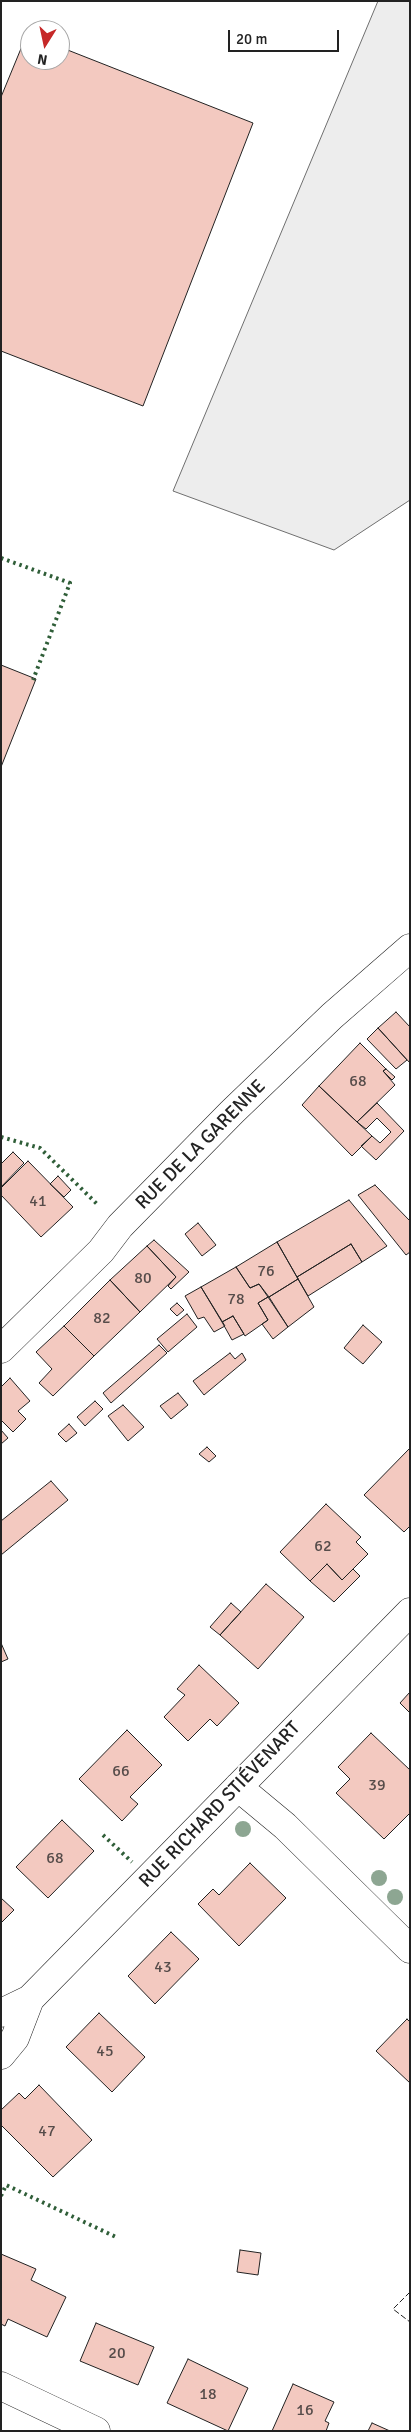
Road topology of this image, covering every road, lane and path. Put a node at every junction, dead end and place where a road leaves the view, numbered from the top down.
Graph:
1 (410, 948) edge
2 (1, 1349) edge
3 (410, 1612) edge
4 (238, 1787) junction
5 (410, 1949) edge
6 (30, 1999) junction
7 (1, 2013) edge
8 (1, 2055) edge
9 (1, 2386) edge
10 (96, 2431) edge

1 - 2 street, RUE DE LA GARENNE
3 - 4 street, RUE RICHARD STIÉVENART
4 - 5 street
4 - 6 street, RUE RICHARD STIÉVENART
6 - 7 street, RUE RICHARD STIÉVENART
6 - 8 street, RUE RICHARD STIÉVENART
9 - 10 street

